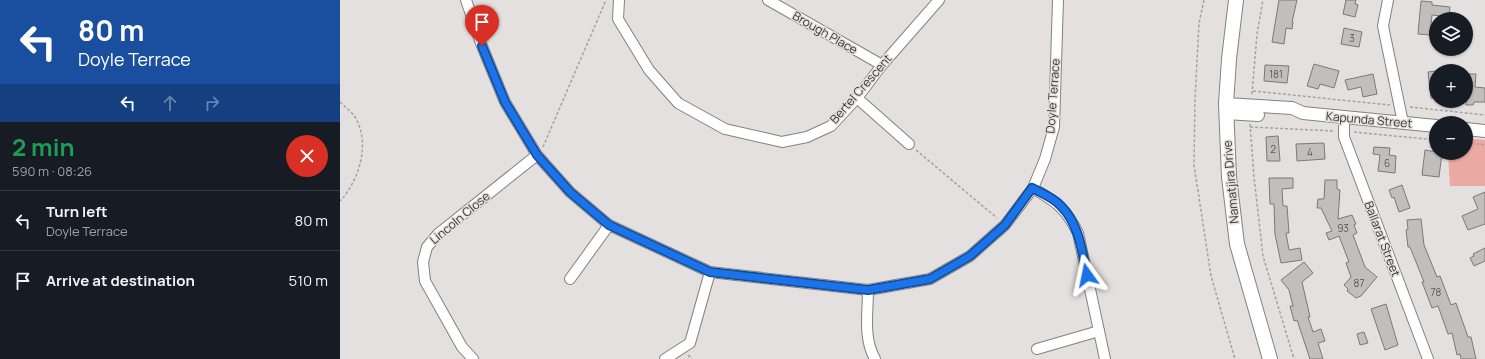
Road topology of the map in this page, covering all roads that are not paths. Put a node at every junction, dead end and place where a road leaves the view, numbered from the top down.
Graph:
1 (466, 0) edge
2 (619, 0) edge
3 (768, 0) edge
4 (939, 0) edge
5 (1058, 0) edge
6 (1236, 0) edge
7 (1388, 0) edge
8 (882, 65) junction
9 (857, 98) junction
10 (1226, 109) junction
11 (1344, 117) junction
12 (1403, 123) junction
13 (1429, 125) edge
14 (1473, 130) edge
15 (1485, 131) edge
16 (909, 144) road end
17 (537, 155) junction
18 (1032, 188) junction
19 (609, 225) junction
20 (710, 272) junction
21 (570, 279) dead end
22 (868, 290) junction
23 (1099, 331) junction
24 (1037, 348) dead end
25 (472, 359) edge
26 (665, 359) edge
27 (875, 359) edge
28 (1106, 359) edge
29 (1270, 359) edge
30 (1428, 359) edge

1 - 17 street, Doyle Terrace
2 - 9 street, Bertel Crescent
3 - 8 street, Brough Place
4 - 8 street, Bertel Crescent
5 - 18 street, Doyle Terrace
6 - 10 main road, Namatjira Drive
7 - 12 street
8 - 9 street, Bertel Crescent
9 - 16 street
10 - 11 street, Kapunda Street
10 - 29 main road, Namatjira Drive
11 - 12 street, Kapunda Street
11 - 30 street, Ballarat Street
12 - 13 street, Kapunda Street
14 - 15 street
17 - 19 street, Doyle Terrace
17 - 25 street, Lincoln Close
18 - 22 street, Doyle Terrace
18 - 23 street
19 - 20 street, Doyle Terrace
19 - 21 street
20 - 22 street, Doyle Terrace
20 - 26 street
22 - 27 street
23 - 24 street
23 - 28 street

